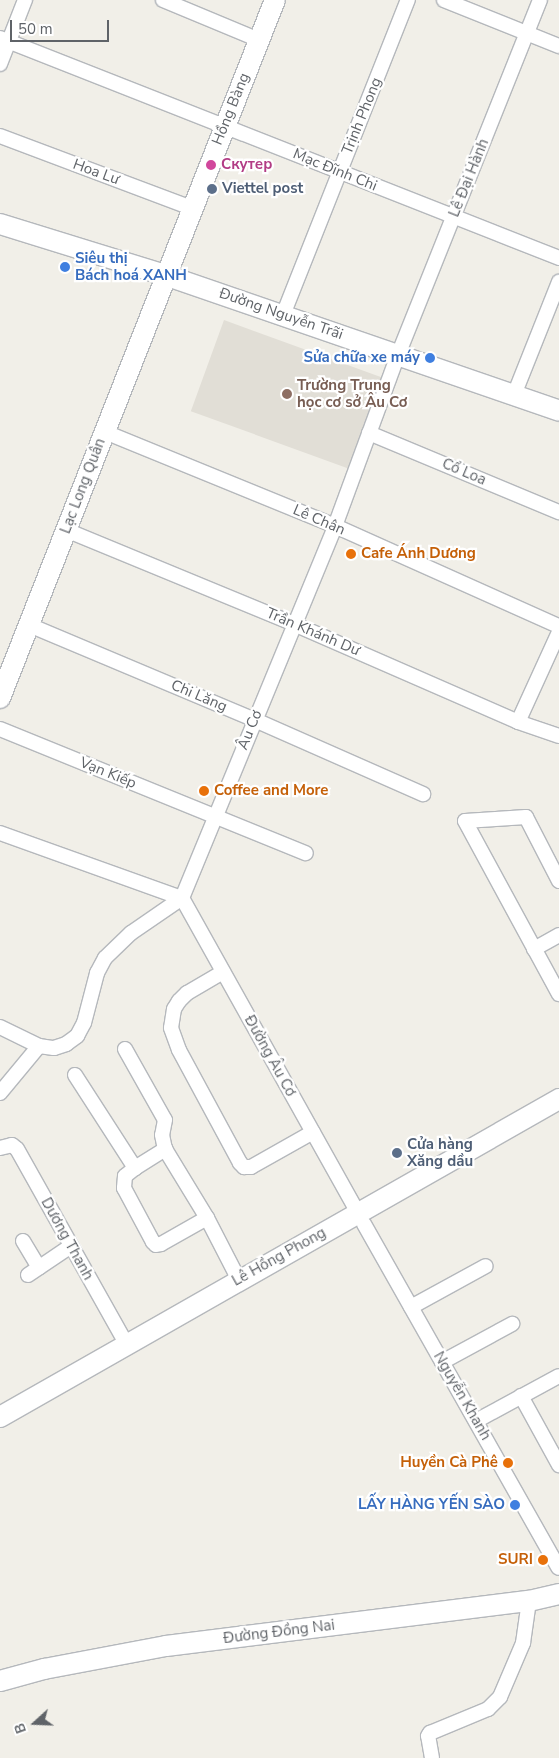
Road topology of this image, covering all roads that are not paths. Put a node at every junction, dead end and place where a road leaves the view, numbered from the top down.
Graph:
1 (25, 0) edge
2 (162, 0) edge
3 (275, 0) edge
4 (408, 0) edge
5 (444, 0) edge
6 (540, 0) edge
7 (527, 33) junction
8 (4, 40) edge
9 (259, 40) junction
10 (559, 46) edge
11 (0, 64) edge
12 (224, 126) junction
13 (0, 136) edge
14 (340, 172) junction
15 (192, 208) junction
16 (454, 217) junction
17 (0, 224) edge
18 (559, 258) edge
19 (165, 275) junction
20 (559, 282) edge
21 (283, 315) junction
22 (398, 355) junction
23 (514, 395) junction
24 (559, 412) edge
25 (104, 432) junction
26 (369, 433) junction
27 (559, 512) edge
28 (335, 526) junction
29 (66, 530) junction
30 (294, 624) junction
31 (29, 625) junction
32 (559, 626) edge
33 (559, 632) edge
34 (0, 698) edge
35 (255, 720) junction
36 (518, 722) junction
37 (0, 729) edge
38 (559, 736) edge
39 (422, 794) dead end
40 (215, 816) junction
41 (0, 833) edge
42 (306, 853) dead end
43 (559, 881) edge
44 (182, 898) junction
45 (559, 936) edge
46 (534, 949) junction
47 (223, 972) junction
48 (559, 994) edge
49 (0, 1027) edge
50 (39, 1046) junction
51 (125, 1049) dead end
52 (75, 1075) dead end
53 (0, 1093) edge
54 (559, 1099) edge
55 (559, 1112) edge
56 (313, 1132) junction
57 (0, 1148) edge
58 (165, 1150) junction
59 (135, 1168) junction
60 (207, 1218) junction
61 (361, 1219) junction
62 (23, 1241) dead end
63 (71, 1246) junction
64 (486, 1266) dead end
65 (239, 1280) junction
66 (411, 1307) junction
67 (512, 1324) dead end
68 (130, 1350) junction
69 (442, 1362) junction
70 (559, 1376) edge
71 (521, 1396) junction
72 (0, 1417) edge
73 (476, 1421) junction
74 (0, 1429) edge
75 (559, 1465) edge
76 (559, 1568) edge
77 (559, 1594) edge
78 (529, 1601) junction
79 (0, 1681) edge
80 (432, 1758) edge

1 - 8 street
2 - 9 street
3 - 9 street, Hồng Bàng
4 - 14 street, Trịnh Phong
5 - 7 street
6 - 7 street, Lê Đại Hành
7 - 10 street
7 - 16 street, Lê Đại Hành
8 - 11 street
8 - 12 street, Mạc Đĩnh Chi
9 - 12 street, Hồng Bàng
12 - 14 street, Mạc Đĩnh Chi
12 - 15 street, Hồng Bàng
13 - 15 street, Hoa Lư
14 - 16 street, Mạc Đĩnh Chi
14 - 21 street, Trịnh Phong
15 - 19 street, Hồng Bàng
16 - 18 street, Mạc Đĩnh Chi
16 - 22 street, Lê Đại Hành
17 - 19 street, Đường Nguyễn Trãi
19 - 21 street, Đường Nguyễn Trãi
19 - 25 street, Lạc Long Quân
20 - 23 street
21 - 22 street, Đường Nguyễn Trãi
22 - 23 street, Đường Nguyễn Trãi
22 - 26 street, Âu Cơ
23 - 24 street, Đường Nguyễn Trãi
25 - 28 street, Lê Chân
25 - 29 street, Lạc Long Quân
26 - 27 street, Cổ Loa
26 - 28 street, Âu Cơ
28 - 30 street, Âu Cơ
28 - 32 street, Lê Chân
29 - 30 street, Trần Khánh Dư
29 - 31 street, Lạc Long Quân
30 - 35 street, Âu Cơ
30 - 36 street, Trần Khánh Dư
31 - 34 street, Lạc Long Quân
31 - 35 street, Chi Lăng
33 - 36 street
35 - 39 street, Chi Lăng
35 - 40 street, Âu Cơ
36 - 38 street, Trần Khánh Dư
37 - 40 street, Vạn Kiếp
40 - 42 street, Vạn Kiếp
40 - 44 street, Âu Cơ
41 - 44 street
43 - 46 street
44 - 47 street, Đường Âu Cơ
44 - 50 street
45 - 46 street
46 - 48 street
47 - 56 street, Đường Âu Cơ
47 - 56 street
49 - 50 street
50 - 53 street
51 - 58 street
52 - 59 street
54 - 61 street, Lê Hồng Phong
55 - 61 street, Lê Hồng Phong
56 - 61 street, Đường Âu Cơ
57 - 63 street, Dương Thanh
58 - 59 street
58 - 60 street
59 - 60 street
60 - 65 street
61 - 65 street, Lê Hồng Phong
61 - 66 street, Nguyễn Khanh
61 - 68 street, Lê Hồng Phong
62 - 63 street
63 - 68 street, Dương Thanh
64 - 66 street
65 - 68 street, Lê Hồng Phong
66 - 69 street, Nguyễn Khanh
67 - 69 street
68 - 72 street, Lê Hồng Phong
68 - 74 street, Lê Hồng Phong
69 - 73 street, Nguyễn Khanh
70 - 71 street
71 - 73 street
71 - 75 street
73 - 76 street, Nguyễn Khanh
77 - 78 street, Đường Đồng Nai
78 - 79 street, Đường Đồng Nai
78 - 80 street

